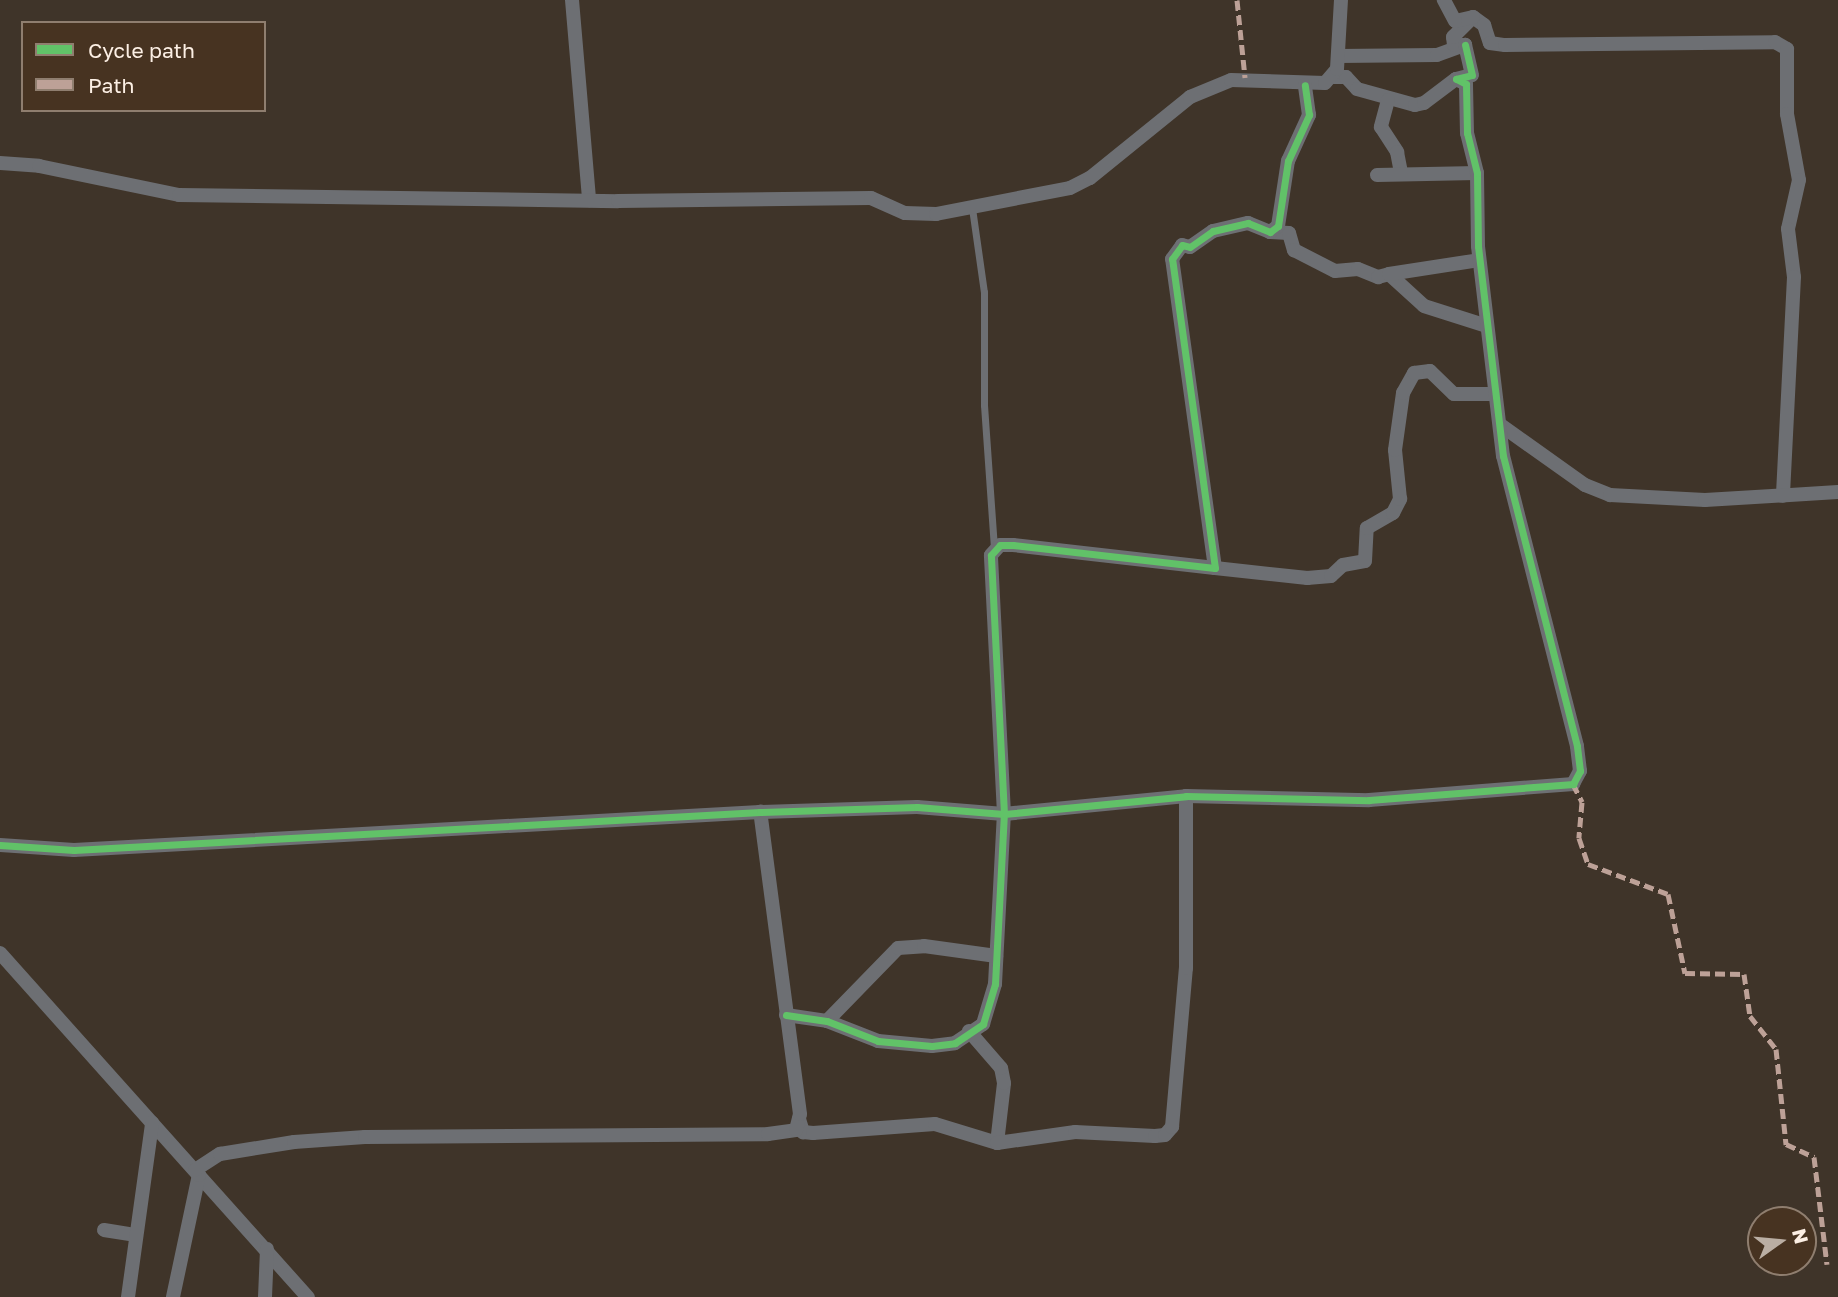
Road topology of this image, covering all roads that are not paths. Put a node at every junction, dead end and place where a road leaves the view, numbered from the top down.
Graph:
1 (572, 0) edge
2 (1341, 0) edge
3 (1444, 0) edge
4 (1473, 17) junction
5 (1465, 45) junction
6 (1339, 56) junction
7 (1333, 77) junction
8 (1456, 79) junction
9 (1305, 85) junction
10 (1388, 100) junction
11 (0, 163) edge
12 (1401, 173) junction
13 (1477, 173) junction
14 (1377, 175) dead end
15 (589, 200) junction
16 (972, 208) junction
17 (1270, 232) junction
18 (1479, 260) junction
19 (1389, 274) junction
20 (1487, 326) junction
21 (1495, 394) junction
22 (1502, 426) junction
23 (1838, 492) edge
24 (1783, 496) junction
25 (994, 549) junction
26 (1215, 568) junction
27 (1186, 796) junction
28 (760, 812) junction
29 (1004, 814) junction
30 (0, 845) edge
31 (0, 953) edge
32 (996, 956) junction
33 (786, 1015) junction
34 (827, 1021) junction
35 (969, 1031) junction
36 (799, 1119) junction
37 (152, 1123) junction
38 (997, 1143) junction
39 (197, 1172) junction
40 (104, 1230) dead end
41 (135, 1235) junction
42 (267, 1249) junction
43 (128, 1297) edge
44 (173, 1297) edge
45 (265, 1297) edge
46 (308, 1297) edge

1 - 15 street
2 - 6 street
3 - 4 street
4 - 5 street
4 - 24 street
5 - 6 street
5 - 8 street
6 - 7 street
7 - 9 street
7 - 10 street
8 - 10 street
8 - 13 street
9 - 16 street
9 - 17 street
10 - 12 street
11 - 15 street
12 - 13 street
12 - 14 street
13 - 18 street
15 - 16 street
16 - 25 lane
17 - 19 street
17 - 26 street
18 - 19 street
18 - 20 street
19 - 20 street
20 - 21 street
21 - 22 street
21 - 26 street
22 - 24 street
22 - 27 street
23 - 24 street
25 - 26 street
25 - 29 street
27 - 29 street
27 - 38 street
28 - 29 street
28 - 30 street
28 - 33 street
29 - 32 street
31 - 37 street
32 - 34 street
32 - 35 street
33 - 34 street
33 - 36 street
34 - 35 street
35 - 38 street
36 - 38 street
36 - 39 street
37 - 39 street
37 - 41 street
39 - 42 street
39 - 44 street
40 - 41 street
41 - 43 street
42 - 45 street
42 - 46 street

